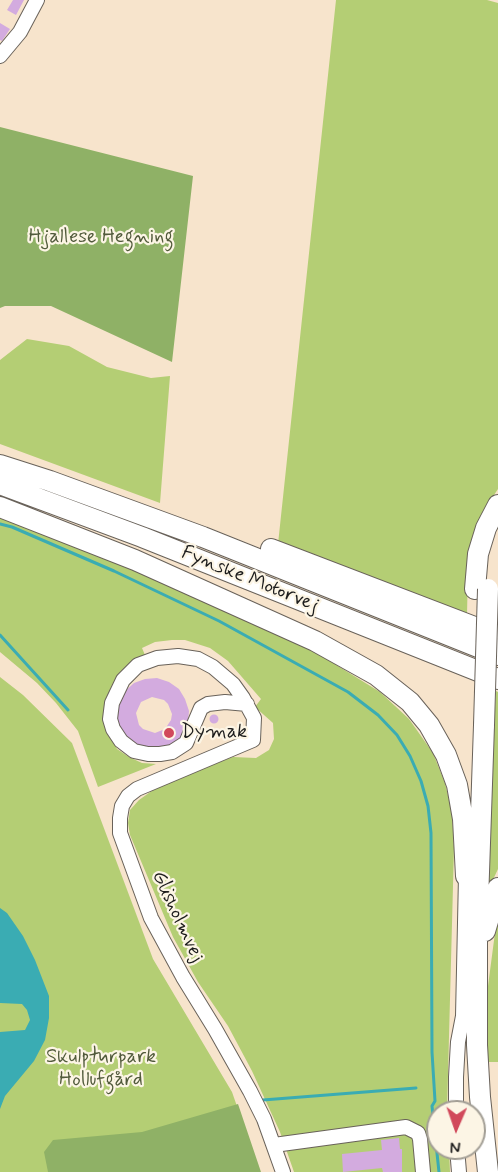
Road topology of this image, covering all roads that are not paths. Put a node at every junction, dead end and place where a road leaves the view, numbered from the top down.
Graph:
1 (37, 0) edge
2 (0, 56) edge
3 (0, 465) edge
4 (50, 481) junction
5 (0, 484) edge
6 (498, 506) edge
7 (0, 507) edge
8 (498, 531) edge
9 (482, 589) junction
10 (498, 636) edge
11 (498, 655) edge
12 (498, 679) edge
13 (247, 704) junction
14 (478, 725) junction
15 (466, 876) junction
16 (498, 888) edge
17 (477, 993) junction
18 (463, 1016) junction
19 (456, 1100) edge
20 (464, 1100) edge
21 (274, 1145) junction
22 (284, 1172) edge
23 (423, 1172) edge
24 (488, 1172) edge

1 - 2 street
3 - 4 highway, Fynske Motorvej
4 - 10 highway
4 - 11 highway, Fynske Motorvej
5 - 12 highway, Fynske Motorvej
6 - 9 highway
7 - 15 highway
8 - 9 highway
9 - 14 highway, bridge
13 - 13 street
13 - 21 street, Glisholmvej
14 - 15 highway
14 - 17 highway
15 - 18 street
16 - 17 highway
17 - 24 highway
18 - 19 street
18 - 20 street
21 - 22 street, Glisholmvej
21 - 23 street

